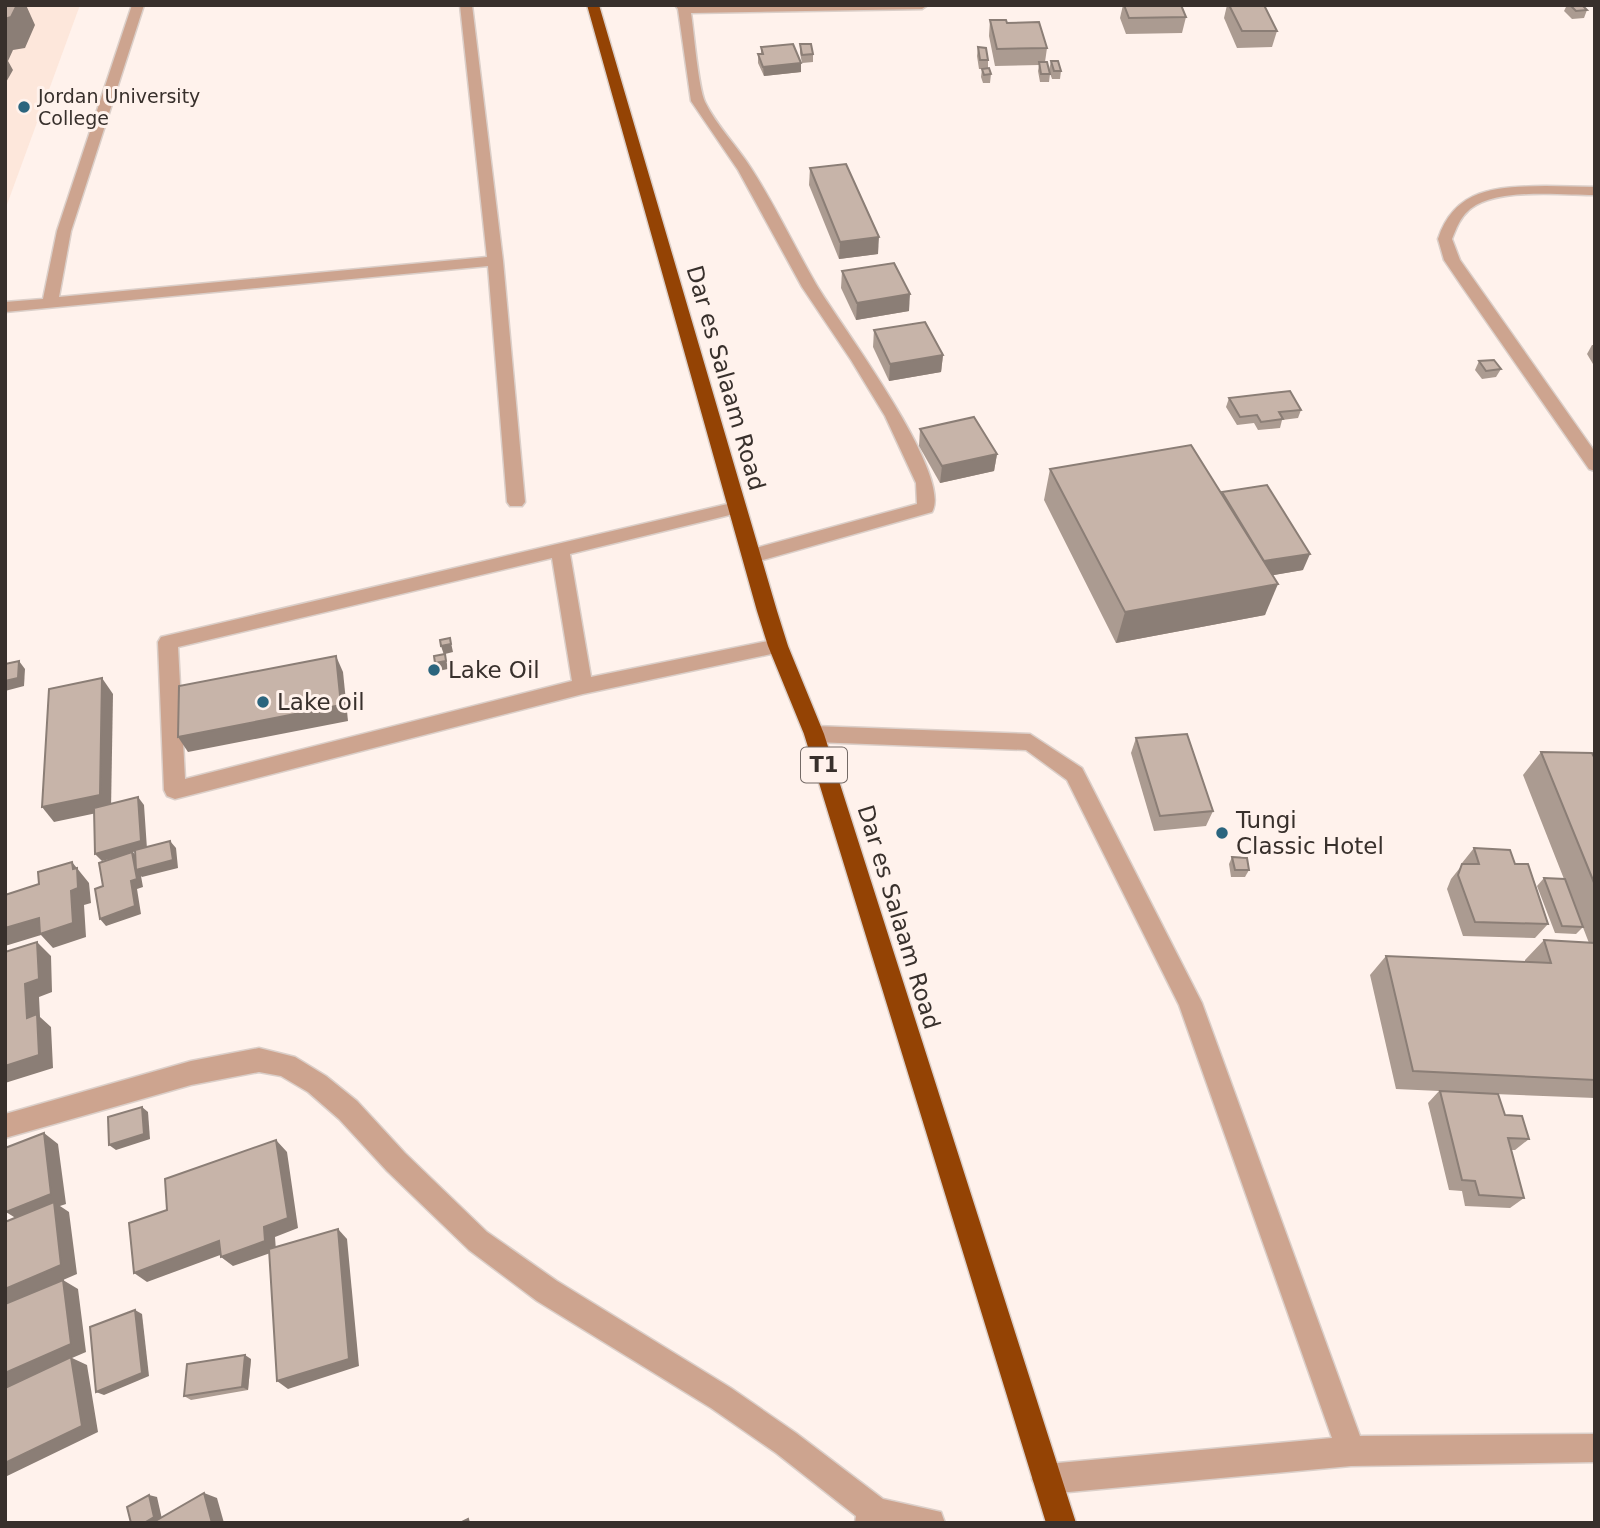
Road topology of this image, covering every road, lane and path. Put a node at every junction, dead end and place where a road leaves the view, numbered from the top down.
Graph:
1 (138, 5) edge
2 (466, 5) edge
3 (593, 5) edge
4 (922, 5) edge
5 (682, 7) edge
6 (1595, 191) edge
7 (495, 261) junction
8 (50, 303) junction
9 (5, 307) edge
10 (1595, 466) edge
11 (516, 502) dead end
12 (736, 508) junction
13 (560, 551) junction
14 (752, 556) junction
15 (778, 646) junction
16 (583, 686) junction
17 (814, 734) junction
18 (5, 1126) edge
19 (1595, 1448) edge
20 (1351, 1451) junction
21 (1047, 1479) junction
22 (873, 1518) edge
23 (930, 1523) edge
24 (1060, 1523) edge

1 - 8 street
2 - 7 street
3 - 12 highway, Dar es Salaam Road / T1
4 - 5 street
5 - 14 street
6 - 10 street
7 - 8 street
7 - 11 street
8 - 9 street
12 - 13 street
12 - 14 highway, Dar es Salaam Road / T1
13 - 16 street
13 - 16 street
14 - 15 highway, Dar es Salaam Road / T1
15 - 16 street
15 - 17 highway, Dar es Salaam Road / T1
17 - 20 street
17 - 21 highway, Dar es Salaam Road / T1
18 - 22 street
19 - 20 street
20 - 21 street
21 - 24 highway, Dar es Salaam Road / T1
22 - 23 street

